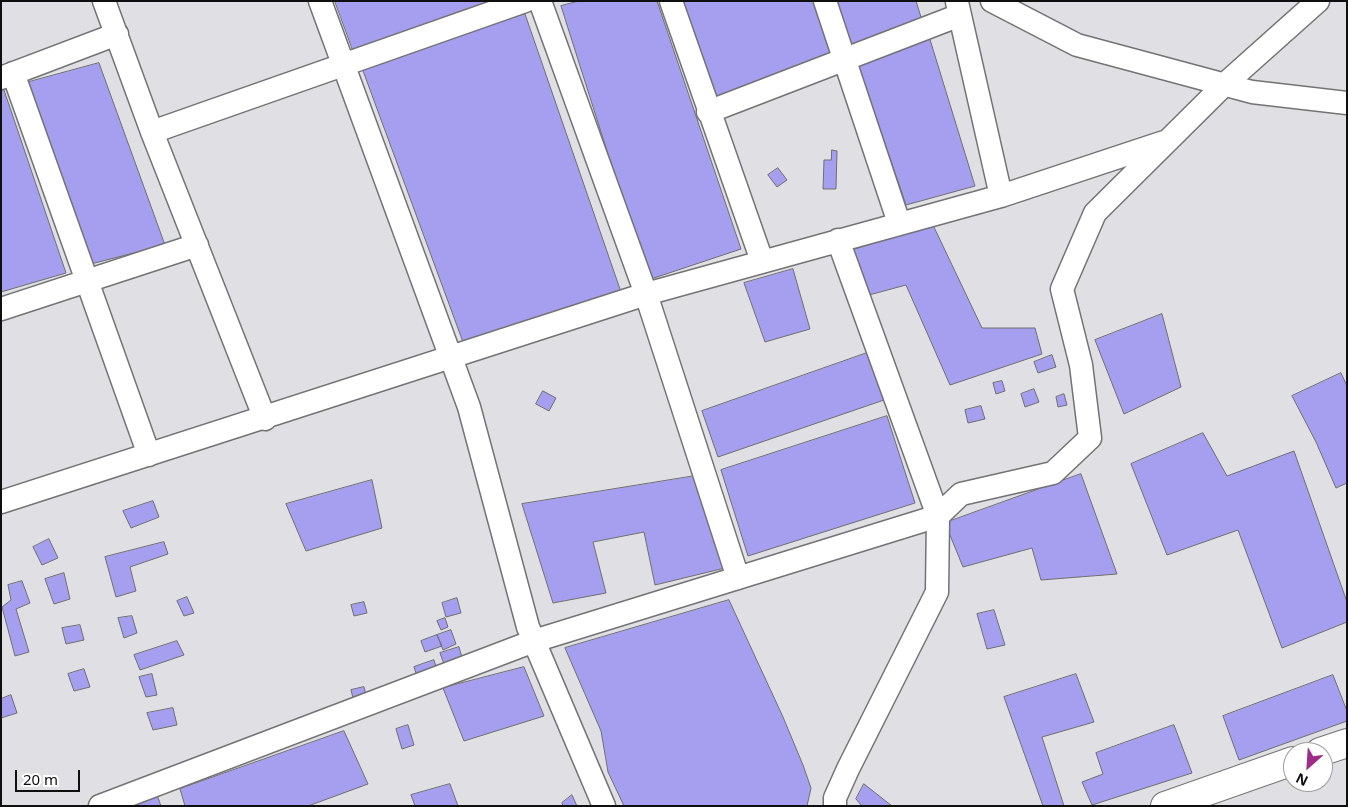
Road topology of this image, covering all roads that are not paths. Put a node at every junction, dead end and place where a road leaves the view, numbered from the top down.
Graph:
1 (104, 1) edge
2 (320, 1) edge
3 (525, 1) edge
4 (540, 1) edge
5 (671, 1) edge
6 (825, 1) edge
7 (992, 1) edge
8 (1318, 1) edge
9 (959, 8) edge
10 (116, 34) junction
11 (845, 59) junction
12 (343, 65) junction
13 (7, 75) edge
14 (1225, 84) junction
15 (1347, 102) edge
16 (708, 112) junction
17 (152, 132) junction
18 (1168, 141) junction
19 (1001, 196) junction
20 (900, 223) junction
21 (838, 240) junction
22 (197, 245) junction
23 (762, 261) junction
24 (87, 281) junction
25 (646, 294) junction
26 (1, 309) edge
27 (450, 355) junction
28 (265, 418) junction
29 (149, 455) junction
30 (1, 502) edge
31 (938, 516) junction
32 (738, 578) junction
33 (534, 641) junction
34 (1347, 743) edge
35 (1333, 748) edge
36 (1283, 765) edge
37 (100, 806) edge
38 (604, 806) edge
39 (835, 806) edge
40 (1165, 806) edge

1 - 10 street
2 - 12 street
3 - 12 street
4 - 25 street
5 - 16 street
6 - 11 street
7 - 14 street
8 - 14 street
9 - 11 street
9 - 19 street
10 - 13 street
10 - 17 street
11 - 16 street
11 - 20 street
12 - 17 street
12 - 27 street
13 - 24 street
14 - 15 street
14 - 18 street
16 - 23 street
17 - 22 street
18 - 19 street
18 - 31 street
19 - 20 street
20 - 21 street
21 - 23 street
21 - 31 street
22 - 24 street
22 - 28 street
23 - 25 street
24 - 26 street
24 - 29 street
25 - 27 street
25 - 32 street
27 - 28 street
27 - 33 street
28 - 29 street
29 - 30 street
31 - 32 street
31 - 39 street
32 - 33 street
33 - 37 street
33 - 38 street
34 - 35 street
36 - 40 street

